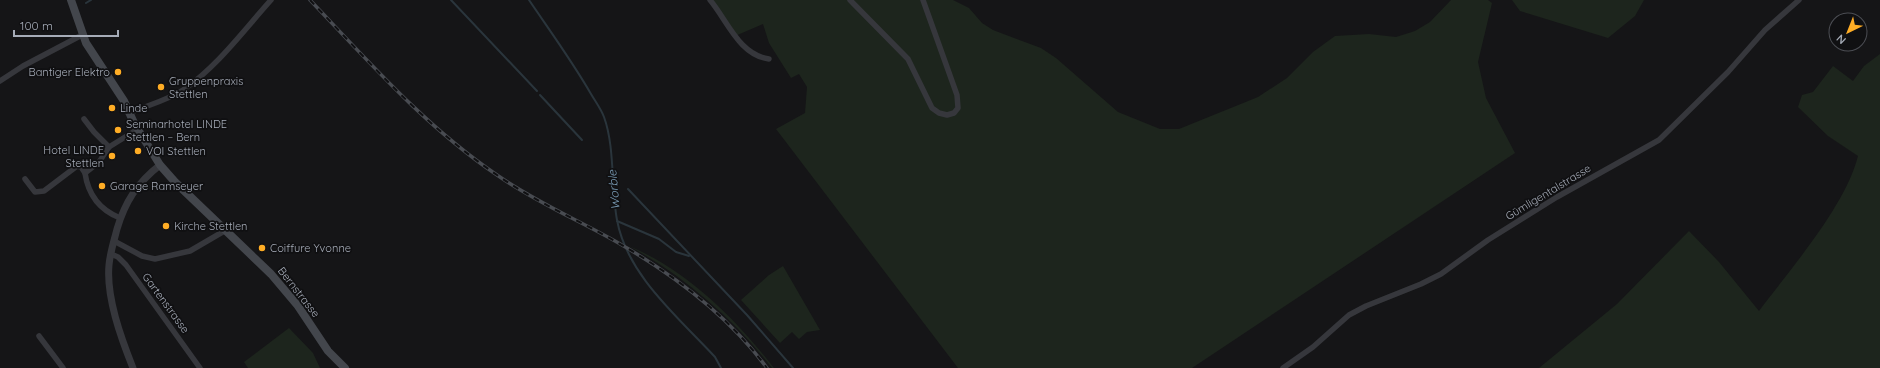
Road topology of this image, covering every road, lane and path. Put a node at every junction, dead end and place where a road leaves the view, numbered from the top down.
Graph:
1 (71, 0) edge
2 (271, 0) edge
3 (710, 0) edge
4 (850, 0) edge
5 (923, 0) edge
6 (1799, 0) edge
7 (82, 35) junction
8 (769, 59) dead end
9 (1, 78) edge
10 (129, 113) junction
11 (84, 119) dead end
12 (138, 129) junction
13 (110, 147) junction
14 (160, 165) junction
15 (85, 173) junction
16 (25, 179) dead end
17 (120, 218) junction
18 (226, 230) junction
19 (114, 241) junction
20 (111, 254) junction
21 (39, 336) dead end
22 (62, 368) edge
23 (133, 368) edge
24 (200, 368) edge
25 (345, 368) edge
26 (1284, 368) edge

1 - 7 main road, Bernstrasse
2 - 10 street
3 - 8 street
4 - 5 street
6 - 26 street, Gümligentalstrasse
7 - 9 street
7 - 10 main road, Bernstrasse
10 - 12 main road, Bernstrasse
11 - 13 street
12 - 13 street
12 - 14 main road, Bernstrasse
13 - 15 street
14 - 17 street
14 - 18 main road, Bernstrasse
15 - 16 street
15 - 17 street
17 - 19 street
18 - 19 street
18 - 25 main road, Bernstrasse
19 - 20 street
20 - 23 street
20 - 24 street, Gartenstrasse
21 - 22 street

